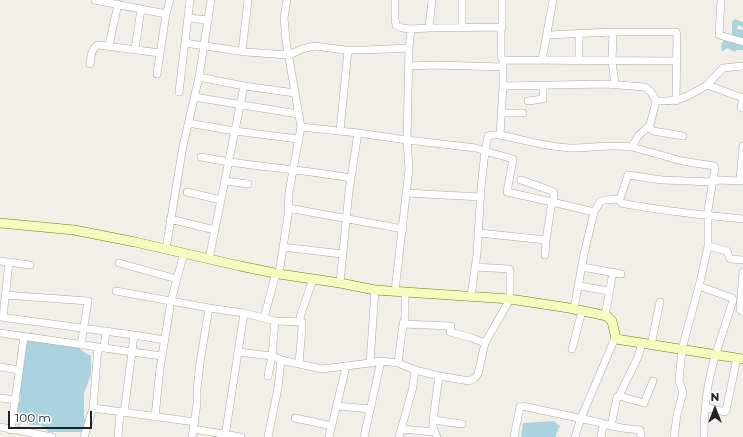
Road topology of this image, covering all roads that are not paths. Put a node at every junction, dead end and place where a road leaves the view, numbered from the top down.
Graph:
1 (95, 0) edge
2 (170, 0) edge
3 (190, 0) edge
4 (211, 0) edge
5 (248, 0) edge
6 (287, 0) edge
7 (395, 0) edge
8 (432, 0) edge
9 (462, 0) edge
10 (502, 0) edge
11 (553, 0) edge
12 (721, 0) edge
13 (118, 4) junction
14 (141, 9) junction
15 (166, 14) junction
16 (188, 18) junction
17 (208, 20) junction
18 (462, 27) junction
19 (429, 28) junction
20 (502, 28) junction
21 (410, 29) junction
22 (613, 32) junction
23 (579, 34) junction
24 (548, 35) junction
25 (743, 42) edge
26 (185, 43) junction
27 (109, 45) junction
28 (204, 46) junction
29 (409, 48) junction
30 (135, 49) junction
31 (348, 50) junction
32 (160, 52) junction
33 (242, 52) junction
34 (289, 55) junction
35 (542, 60) junction
36 (580, 60) junction
37 (612, 61) junction
38 (676, 61) junction
39 (503, 63) junction
40 (90, 64) dead end
41 (409, 66) junction
42 (743, 66) edge
43 (157, 74) dead end
44 (199, 77) junction
45 (615, 84) junction
46 (707, 85) junction
47 (244, 86) junction
48 (503, 86) junction
49 (543, 86) junction
50 (179, 92) dead end
51 (294, 93) junction
52 (194, 97) junction
53 (743, 97) edge
54 (528, 101) dead end
55 (656, 101) junction
56 (676, 101) junction
57 (240, 104) junction
58 (743, 108) edge
59 (502, 113) junction
60 (523, 113) dead end
61 (298, 114) junction
62 (188, 123) junction
63 (301, 127) junction
64 (649, 127) junction
65 (235, 131) junction
66 (340, 131) junction
67 (358, 133) junction
68 (500, 135) junction
69 (683, 136) dead end
70 (298, 139) junction
71 (407, 140) junction
72 (743, 146) edge
73 (632, 147) junction
74 (485, 151) junction
75 (201, 158) dead end
76 (229, 163) junction
77 (293, 170) junction
78 (351, 178) junction
79 (521, 180) dead end
80 (742, 180) edge
81 (226, 181) junction
82 (713, 182) junction
83 (248, 184) dead end
84 (187, 192) dead end
85 (406, 193) junction
86 (481, 197) junction
87 (222, 200) junction
88 (619, 200) junction
89 (553, 202) junction
90 (288, 208) junction
91 (594, 212) junction
92 (708, 216) junction
93 (346, 218) junction
94 (170, 219) junction
95 (743, 219) edge
96 (0, 223) edge
97 (403, 229) junction
98 (215, 230) junction
99 (479, 233) junction
100 (546, 240) junction
101 (708, 246) junction
102 (283, 247) junction
103 (166, 249) junction
104 (184, 253) junction
105 (342, 254) junction
106 (545, 255) dead end
107 (209, 259) junction
108 (743, 260) edge
109 (0, 261) edge
110 (9, 262) junction
111 (119, 263) dead end
112 (30, 265) dead end
113 (475, 267) junction
114 (582, 267) junction
115 (613, 272) junction
116 (743, 272) edge
117 (277, 273) junction
118 (621, 274) dead end
119 (177, 279) junction
120 (313, 279) junction
121 (340, 283) junction
122 (579, 286) junction
123 (699, 286) junction
124 (375, 290) junction
125 (116, 291) dead end
126 (395, 291) junction
127 (609, 291) junction
128 (405, 293) junction
129 (5, 295) junction
130 (471, 296) junction
131 (510, 299) junction
132 (171, 301) junction
133 (660, 302) dead end
134 (209, 308) junction
135 (578, 310) junction
136 (743, 312) edge
137 (244, 313) junction
138 (605, 316) junction
139 (2, 317) edge
140 (264, 318) junction
141 (275, 321) junction
142 (302, 322) junction
143 (403, 324) junction
144 (84, 328) junction
145 (106, 331) junction
146 (0, 334) edge
147 (134, 335) junction
148 (24, 337) junction
149 (615, 338) junction
150 (165, 340) junction
151 (485, 343) junction
152 (647, 344) junction
153 (81, 345) junction
154 (101, 348) junction
155 (572, 349) dead end
156 (682, 349) junction
157 (132, 352) junction
158 (238, 352) junction
159 (715, 355) junction
160 (162, 356) junction
161 (272, 356) junction
162 (740, 359) edge
163 (281, 360) junction
164 (381, 361) junction
165 (370, 363) junction
166 (398, 363) junction
167 (299, 364) junction
168 (346, 366) junction
169 (0, 368) edge
170 (19, 370) junction
171 (414, 370) junction
172 (268, 376) dead end
173 (439, 376) junction
174 (654, 381) dead end
175 (617, 397) dead end
176 (0, 398) edge
177 (16, 400) junction
178 (337, 406) junction
179 (705, 406) junction
180 (93, 408) junction
181 (370, 409) junction
182 (122, 413) junction
183 (155, 417) junction
184 (295, 418) dead end
185 (581, 418) junction
186 (433, 420) junction
187 (462, 424) dead end
188 (602, 424) junction
189 (332, 426) junction
190 (611, 426) junction
191 (0, 427) edge
192 (401, 429) junction
193 (11, 430) junction
194 (193, 430) edge
195 (25, 435) edge
196 (436, 435) edge
197 (225, 436) edge
198 (51, 437) edge
199 (84, 437) edge
200 (118, 437) edge
201 (241, 437) edge
202 (268, 437) edge
203 (329, 437) edge
204 (364, 437) edge
205 (399, 437) edge
206 (514, 437) edge
207 (575, 437) edge
208 (601, 437) edge
209 (641, 437) edge
210 (674, 437) edge
211 (704, 437) edge

1 - 13 street
2 - 15 street
3 - 16 street
4 - 17 street
5 - 33 street
6 - 34 street
7 - 21 street
8 - 19 street
9 - 18 street
10 - 20 street
11 - 24 street
12 - 25 street
13 - 14 street
13 - 27 street
14 - 15 street
14 - 30 street
15 - 32 street
16 - 17 street
16 - 26 street
17 - 28 street
18 - 19 street
18 - 20 street
19 - 21 street
20 - 39 street
21 - 29 street
22 - 23 street
22 - 37 street
22 - 38 street
23 - 24 street
23 - 36 street
24 - 35 street
26 - 28 street
26 - 50 street
27 - 30 street
27 - 40 street
28 - 33 street
28 - 44 street
29 - 31 street
29 - 41 street
30 - 32 street
31 - 34 street
31 - 66 street
32 - 43 street
33 - 34 street
34 - 51 street
35 - 36 street
35 - 39 street
36 - 37 street
37 - 38 street
37 - 45 street
38 - 56 street
39 - 41 street
39 - 48 street
41 - 71 street
42 - 46 street
44 - 47 street
44 - 52 street
45 - 49 street
45 - 55 street
46 - 53 street
46 - 56 street
47 - 51 street
47 - 57 street
48 - 49 street
48 - 59 street
49 - 54 street
51 - 61 street
52 - 57 street
52 - 62 street
53 - 58 street
55 - 56 street
55 - 64 street
57 - 61 street
57 - 65 street
59 - 60 street
59 - 68 street
61 - 63 street
62 - 65 street
62 - 94 street
63 - 66 street
63 - 70 street
64 - 69 street
64 - 73 street
65 - 70 street
65 - 76 street
66 - 67 street
67 - 71 street
67 - 78 street
68 - 73 street
68 - 74 street
70 - 77 street
71 - 74 street
71 - 85 street
72 - 80 street
73 - 82 street
74 - 86 street
74 - 89 street
75 - 76 street
76 - 77 street
76 - 81 street
77 - 78 street
77 - 90 street
78 - 93 street
79 - 89 street
80 - 82 street
81 - 83 street
81 - 87 street
82 - 88 street
82 - 92 street
84 - 87 street
85 - 86 street
85 - 97 street
86 - 99 street
87 - 98 street
88 - 91 street
88 - 92 street
89 - 91 street
89 - 100 street
90 - 93 street
90 - 102 street
91 - 114 street
92 - 95 street
92 - 101 street
93 - 97 street
93 - 105 street
94 - 98 street
94 - 103 street
96 - 103 street
97 - 126 street
98 - 107 street
99 - 100 street
99 - 113 street
100 - 106 street
101 - 108 street
101 - 123 street
102 - 105 street
102 - 117 street
103 - 104 street
104 - 107 street
104 - 119 street
105 - 121 street
107 - 117 street
109 - 110 street
110 - 112 street
110 - 129 street
111 - 119 street
113 - 130 street
113 - 131 street
114 - 115 street
114 - 122 street
115 - 118 street
115 - 127 street
116 - 136 street
117 - 120 street
117 - 140 street
119 - 132 street
120 - 121 street
120 - 142 street
121 - 124 street
122 - 127 street
122 - 135 street
123 - 156 street
123 - 159 street
124 - 126 street
124 - 165 street
125 - 132 street
126 - 128 street
127 - 138 street
128 - 130 street
128 - 143 street
129 - 139 street
129 - 144 street
130 - 131 street
131 - 135 street
131 - 151 street
132 - 134 street
132 - 150 street
133 - 152 street
134 - 137 street
134 - 194 street
135 - 138 street
135 - 155 street
137 - 140 street
137 - 158 street
138 - 149 street
139 - 144 street
140 - 141 street
141 - 142 street
141 - 161 street
142 - 167 street
143 - 151 street
143 - 166 street
144 - 145 street
144 - 153 street
145 - 147 street
145 - 154 street
146 - 148 street
147 - 150 street
147 - 157 street
148 - 153 street
148 - 170 street
149 - 152 street
149 - 185 street
150 - 160 street
151 - 173 street
152 - 156 street
152 - 174 street
153 - 154 street
154 - 157 street
154 - 180 street
156 - 159 street
156 - 210 street
157 - 160 street
157 - 182 street
158 - 161 street
158 - 197 street
159 - 162 street
159 - 179 street
160 - 183 street
161 - 163 street
161 - 172 street
162 - 179 street
163 - 167 street
163 - 202 street
164 - 165 street
164 - 166 street
164 - 181 street
165 - 168 street
166 - 171 street
167 - 168 street
168 - 178 street
169 - 170 street
170 - 177 street
171 - 173 street
171 - 192 street
173 - 186 street
175 - 190 street
176 - 177 street
177 - 193 street
178 - 181 street
178 - 189 street
179 - 211 street
180 - 182 street
180 - 199 street
181 - 204 street
182 - 183 street
182 - 200 street
183 - 194 street
184 - 189 street
185 - 188 street
185 - 206 street
185 - 207 street
186 - 187 street
186 - 196 street
188 - 190 street
188 - 208 street
189 - 203 street
190 - 209 street
191 - 193 street
192 - 196 street
192 - 205 street
193 - 195 street
194 - 197 street
195 - 198 street
197 - 201 street

